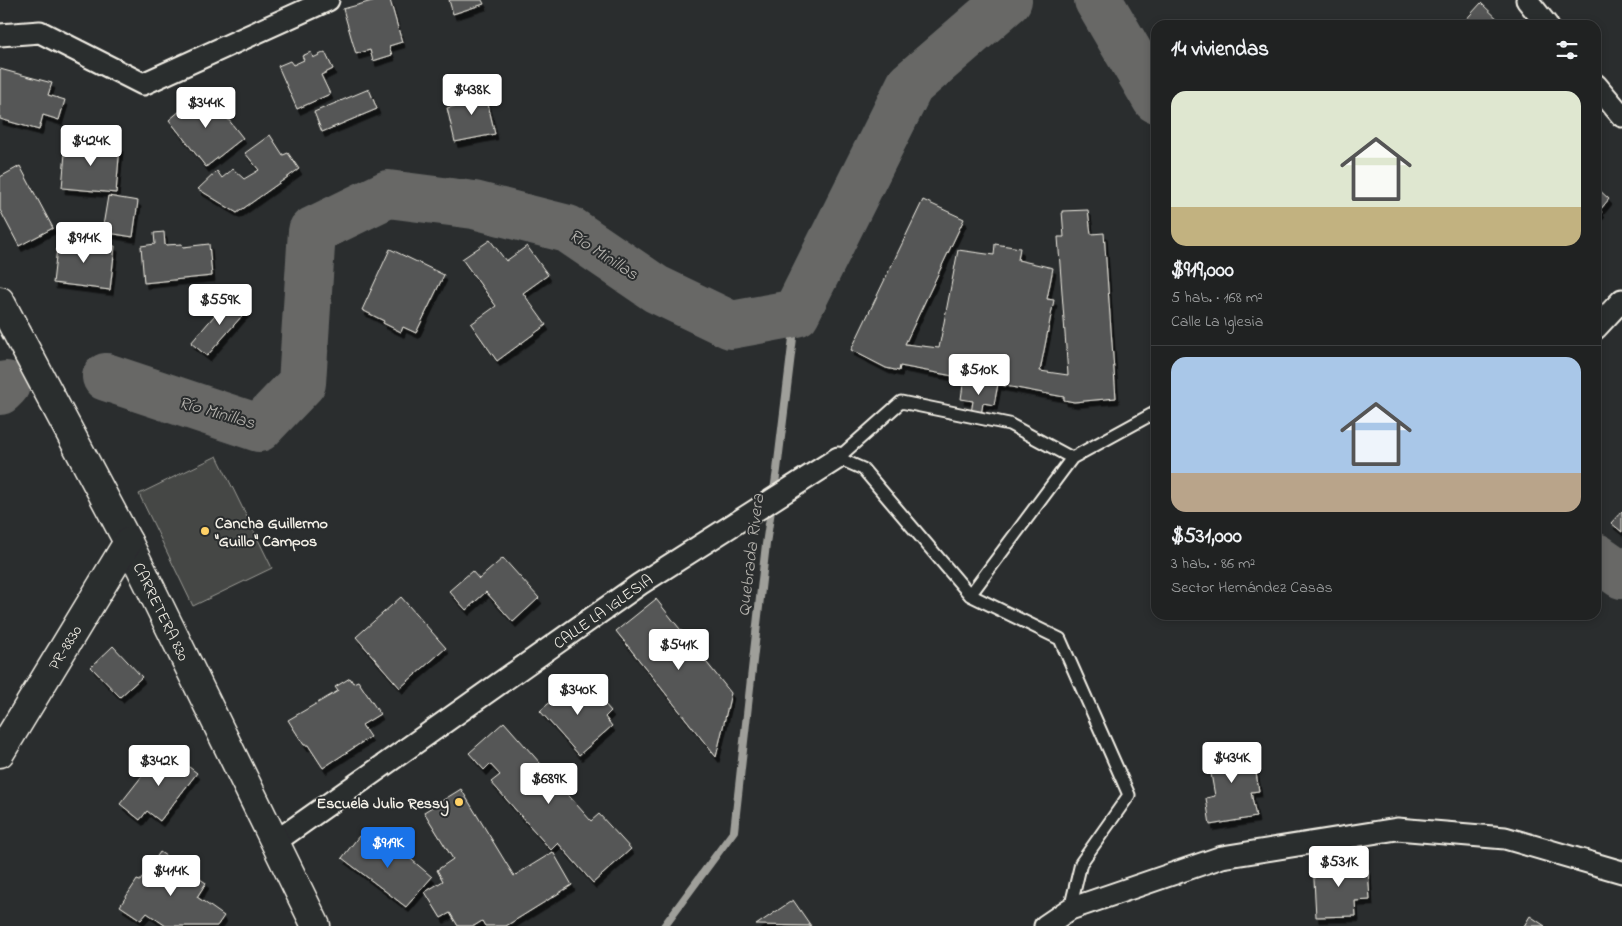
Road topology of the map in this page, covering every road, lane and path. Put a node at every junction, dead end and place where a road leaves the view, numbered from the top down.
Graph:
1 (328, 0) edge
2 (1527, 0) edge
3 (1544, 20) edge
4 (0, 35) edge
5 (1601, 91) edge
6 (1622, 116) edge
7 (1622, 300) edge
8 (0, 301) edge
9 (1601, 323) edge
10 (1151, 415) edge
11 (838, 458) junction
12 (1072, 458) junction
13 (128, 542) junction
14 (970, 594) junction
15 (0, 753) edge
16 (274, 842) junction
17 (1622, 872) edge
18 (1070, 909) junction
19 (316, 926) edge
20 (1045, 926) edge

1 - 4 street
2 - 3 street
5 - 6 street
7 - 9 street
8 - 13 street, CARRETERA 830
10 - 12 lane
11 - 12 lane
11 - 14 lane
11 - 16 street, CALLE LA IGLESIA
12 - 14 lane
13 - 15 street, PR-8830 / PR-8830
13 - 16 street, CARRETERA 830
14 - 18 lane
16 - 19 street, CARRETERA 830
17 - 18 street
18 - 20 street

